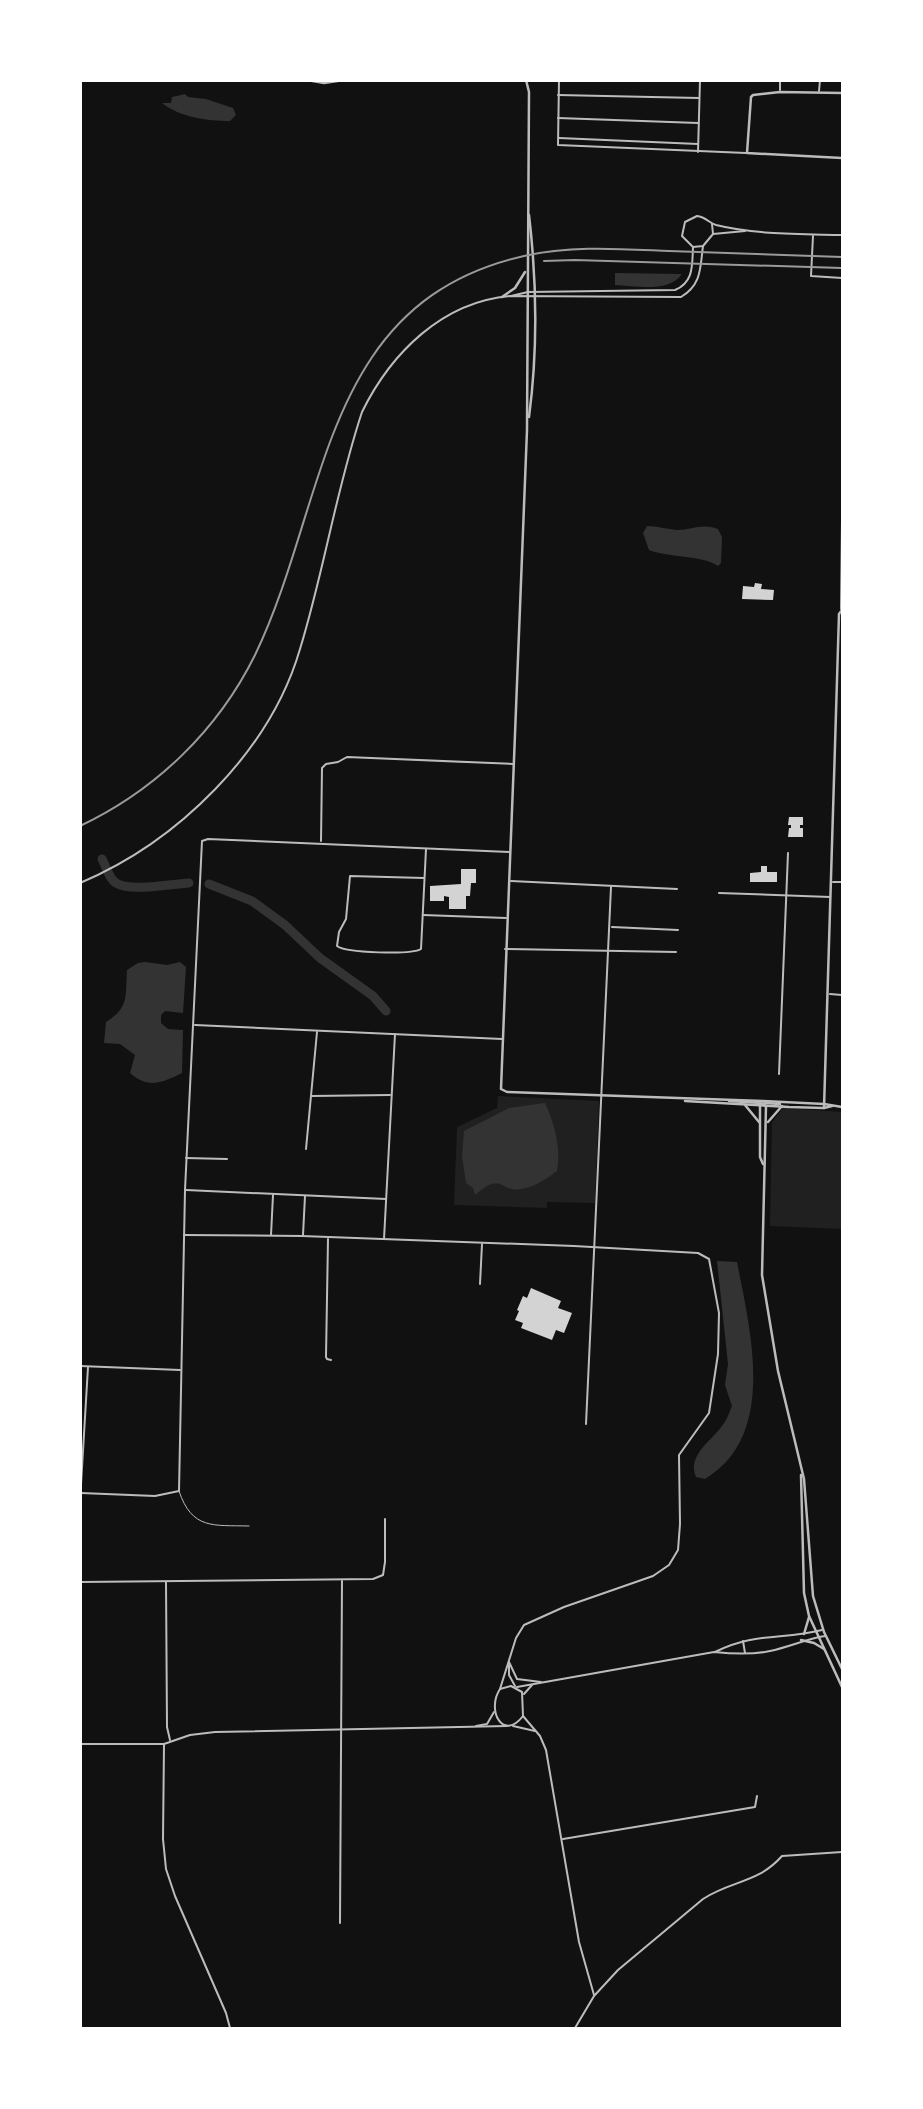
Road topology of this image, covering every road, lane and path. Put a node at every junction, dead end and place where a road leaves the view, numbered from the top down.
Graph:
1 (307, 80) edge
2 (344, 80) edge
3 (526, 80) edge
4 (559, 80) edge
5 (700, 80) edge
6 (780, 80) edge
7 (820, 80) edge
8 (780, 92) junction
9 (819, 92) junction
10 (842, 93) edge
11 (558, 95) junction
12 (699, 98) junction
13 (557, 118) junction
14 (698, 122) junction
15 (557, 138) junction
16 (698, 144) junction
17 (698, 152) junction
18 (747, 153) junction
19 (842, 158) edge
20 (527, 201) junction
21 (712, 224) junction
22 (750, 231) junction
23 (713, 234) junction
24 (813, 235) junction
25 (842, 235) edge
26 (704, 246) junction
27 (693, 247) junction
28 (527, 268) junction
29 (842, 278) edge
30 (528, 292) junction
31 (536, 292) junction
32 (510, 296) junction
33 (502, 297) junction
34 (528, 297) junction
35 (536, 297) junction
36 (527, 430) junction
37 (842, 521) edge
38 (842, 610) edge
39 (514, 764) junction
40 (321, 843) junction
41 (426, 848) junction
42 (509, 852) junction
43 (788, 853) dead end
44 (424, 878) junction
45 (508, 881) junction
46 (831, 882) junction
47 (842, 882) edge
48 (80, 883) edge
49 (611, 887) junction
50 (677, 889) dead end
51 (719, 893) dead end
52 (787, 896) junction
53 (830, 897) junction
54 (422, 915) junction
55 (506, 918) junction
56 (610, 927) junction
57 (677, 930) dead end
58 (505, 949) junction
59 (607, 952) junction
60 (676, 952) dead end
61 (827, 995) junction
62 (842, 995) edge
63 (194, 1025) junction
64 (317, 1031) junction
65 (395, 1034) junction
66 (502, 1039) junction
67 (779, 1073) dead end
68 (390, 1095) junction
69 (602, 1095) junction
70 (311, 1096) junction
71 (673, 1099) junction
72 (723, 1100) junction
73 (797, 1103) junction
74 (744, 1105) junction
75 (763, 1105) junction
76 (824, 1106) junction
77 (782, 1107) junction
78 (842, 1107) edge
79 (760, 1124) junction
80 (766, 1125) junction
81 (306, 1149) dead end
82 (186, 1158) junction
83 (227, 1159) dead end
84 (763, 1164) junction
85 (184, 1190) junction
86 (273, 1195) junction
87 (305, 1196) junction
88 (386, 1199) junction
89 (184, 1235) junction
90 (271, 1236) junction
91 (302, 1236) junction
92 (328, 1238) junction
93 (384, 1240) junction
94 (482, 1243) junction
95 (595, 1247) junction
96 (480, 1284) dead end
97 (331, 1360) dead end
98 (80, 1366) edge
99 (88, 1367) junction
100 (180, 1370) junction
101 (586, 1424) dead end
102 (802, 1473) junction
103 (179, 1491) junction
104 (81, 1493) edge
105 (80, 1501) edge
106 (385, 1519) dead end
107 (249, 1526) dead end
108 (166, 1580) junction
109 (342, 1580) junction
110 (80, 1582) edge
111 (809, 1616) junction
112 (823, 1629) junction
113 (816, 1632) junction
114 (804, 1634) junction
115 (826, 1635) junction
116 (818, 1637) junction
117 (801, 1640) junction
118 (743, 1641) junction
119 (824, 1649) junction
120 (714, 1652) junction
121 (746, 1654) junction
122 (509, 1661) junction
123 (842, 1669) edge
124 (548, 1682) junction
125 (532, 1684) junction
126 (516, 1687) junction
127 (842, 1687) edge
128 (500, 1689) junction
129 (523, 1697) junction
130 (495, 1710) junction
131 (523, 1717) junction
132 (507, 1726) junction
133 (513, 1726) junction
134 (472, 1727) junction
135 (340, 1729) junction
136 (536, 1731) junction
137 (170, 1741) junction
138 (80, 1744) edge
139 (164, 1744) junction
140 (757, 1796) dead end
141 (562, 1839) junction
142 (842, 1852) edge
143 (340, 1923) dead end
144 (594, 1996) junction
145 (230, 2028) edge
146 (575, 2028) edge

1 - 2 street
3 - 20 street
4 - 11 street
5 - 12 street
6 - 8 street
7 - 9 street
8 - 9 street
8 - 18 street
9 - 10 street
11 - 12 street
11 - 13 street
12 - 14 street
13 - 14 street
13 - 15 street
14 - 16 street
15 - 16 street
15 - 17 street
16 - 17 street
17 - 18 street
18 - 19 street
20 - 28 street
20 - 31 street
21 - 22 street
21 - 23 street
21 - 27 street
22 - 23 street
22 - 24 street
23 - 26 street
24 - 25 street
24 - 29 street
26 - 27 street
26 - 35 street
27 - 31 street
28 - 30 street
28 - 33 street
30 - 31 street
30 - 32 street
30 - 34 street
31 - 35 street
32 - 33 street
32 - 34 street
33 - 48 street
34 - 35 street
34 - 36 street
35 - 36 street
36 - 39 street
37 - 38 street
38 - 46 street
39 - 40 street
39 - 42 street
40 - 41 street
40 - 63 street
41 - 42 street
41 - 44 street
42 - 45 street
43 - 52 street
44 - 54 street
44 - 54 street
45 - 49 street
45 - 55 street
46 - 47 street
46 - 53 street
49 - 50 street
49 - 56 street
51 - 52 street
52 - 53 street
52 - 67 street
53 - 61 street
54 - 55 street
55 - 58 street
56 - 57 street
56 - 59 street
58 - 59 street
58 - 66 street
59 - 60 street
59 - 69 street
61 - 62 street
61 - 76 street
63 - 64 street
63 - 82 street
64 - 65 street
64 - 70 street
65 - 66 street
65 - 68 street
66 - 69 street
68 - 70 street
68 - 88 street
69 - 71 street
69 - 95 street
70 - 81 street
71 - 72 street
71 - 74 street
72 - 73 street
72 - 75 street
73 - 75 street
73 - 76 street
74 - 75 street
74 - 79 street
75 - 77 street
75 - 79 street
75 - 80 street
76 - 77 street
76 - 78 street
77 - 80 street
79 - 84 street
80 - 84 street
82 - 83 street
82 - 85 street
84 - 102 street
85 - 86 street
85 - 89 street
86 - 87 street
86 - 90 street
87 - 88 street
87 - 91 street
88 - 93 street
89 - 90 street
89 - 100 street
90 - 91 street
91 - 92 street
92 - 93 street
92 - 97 street
93 - 94 street
94 - 95 street
94 - 96 street
95 - 101 street
95 - 122 street
98 - 99 street
99 - 100 street
99 - 104 street
100 - 103 street
102 - 111 street
102 - 112 street
103 - 104 street
103 - 107 lane
104 - 105 street
106 - 109 street
108 - 109 street
108 - 110 street
108 - 137 street
109 - 135 street
111 - 113 street
111 - 114 street
112 - 113 street
112 - 115 street
113 - 114 street
113 - 116 street
114 - 118 street
115 - 116 street
115 - 123 street
116 - 117 street
116 - 119 street
117 - 119 street
117 - 121 street
118 - 120 street
118 - 121 street
119 - 127 street
120 - 121 street
120 - 124 street
122 - 124 street
122 - 126 street
122 - 128 street
124 - 125 street
125 - 126 street
125 - 129 street
126 - 128 street
126 - 129 street
128 - 130 street
129 - 131 street
130 - 132 street
130 - 134 street
131 - 133 street
131 - 136 street
132 - 133 street
132 - 134 street
133 - 136 street
134 - 135 street
135 - 137 street
135 - 143 street
136 - 141 street
137 - 139 street
138 - 139 street
139 - 145 street
140 - 141 street
141 - 144 street
142 - 144 street
144 - 146 street

